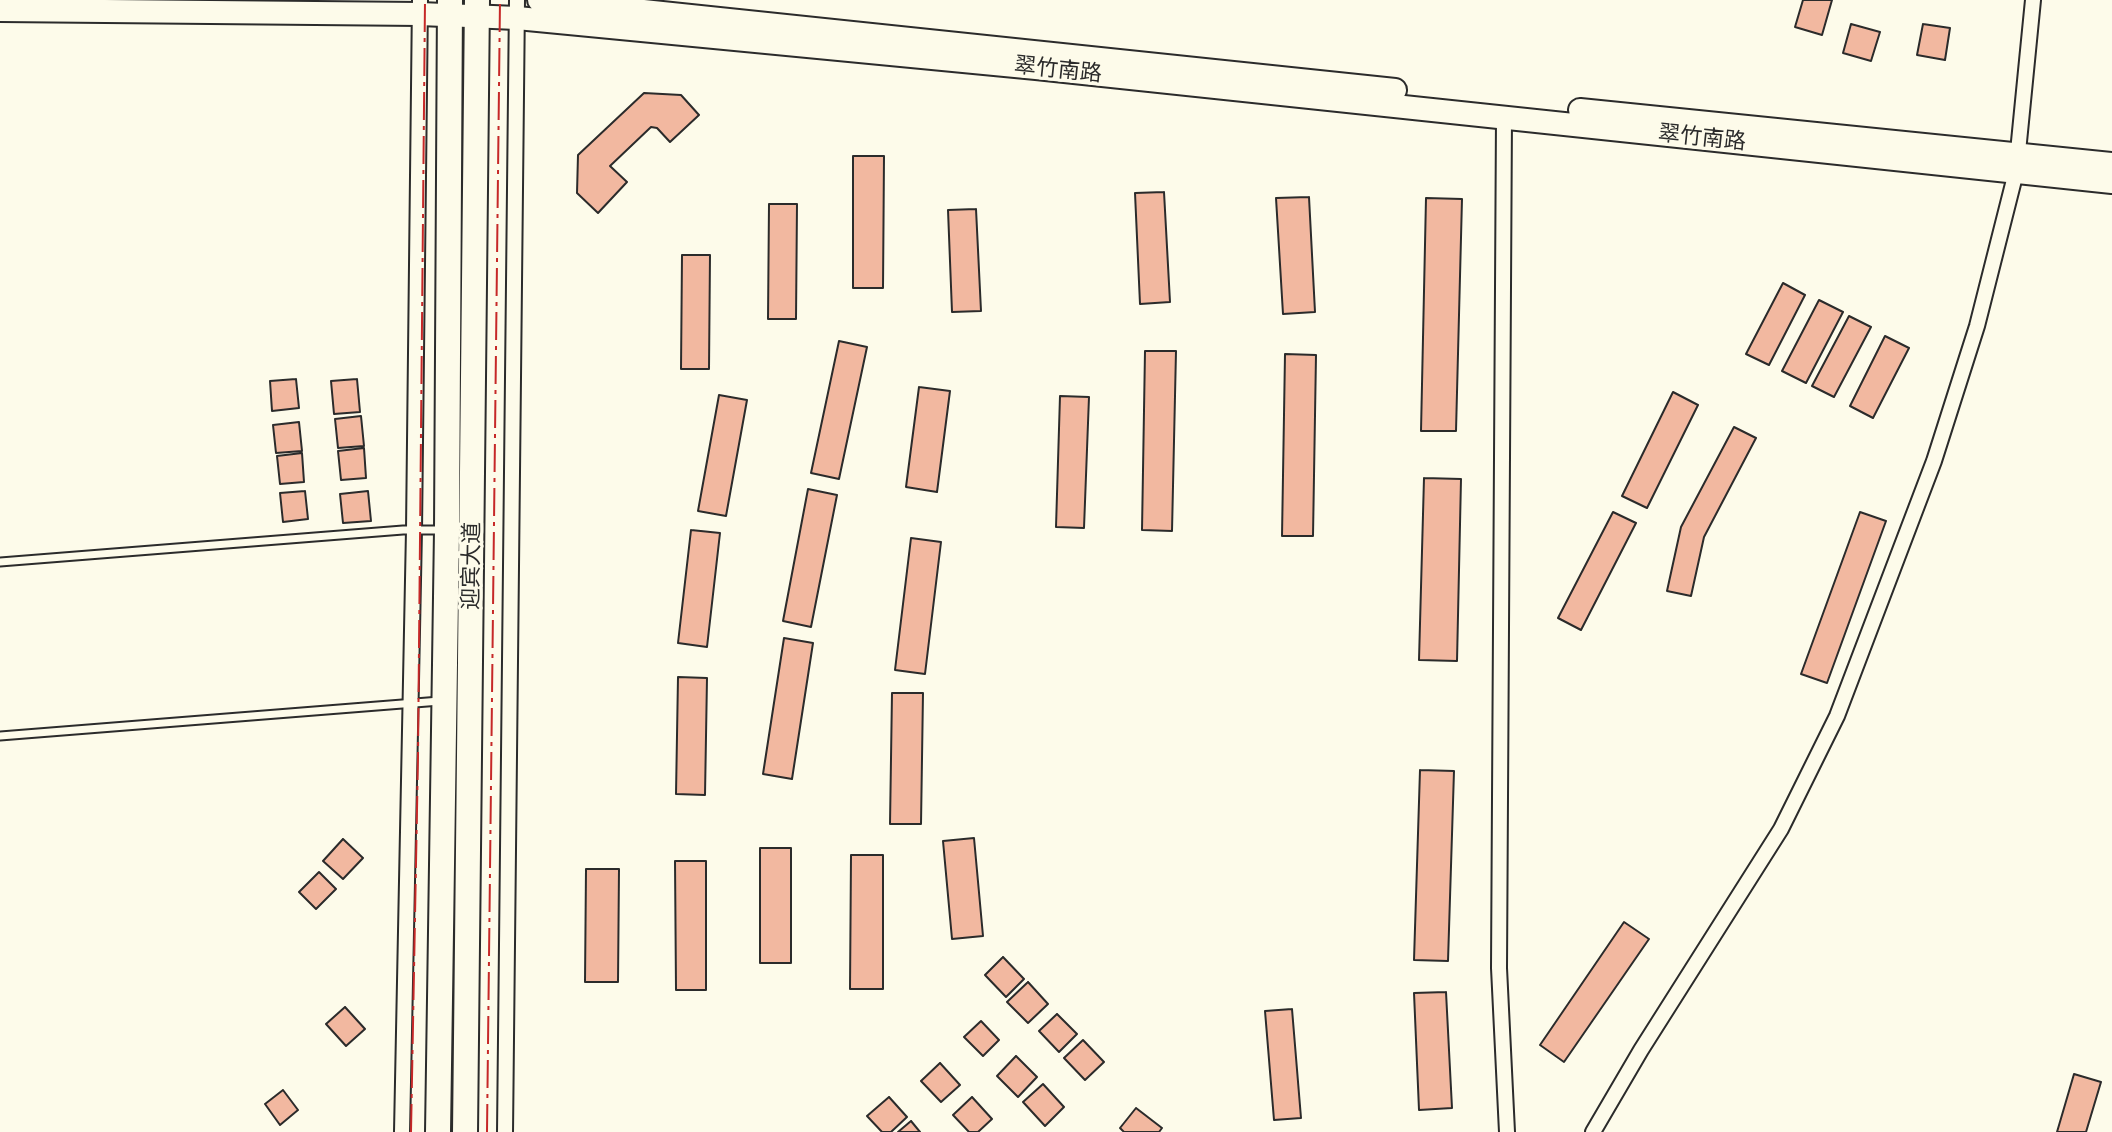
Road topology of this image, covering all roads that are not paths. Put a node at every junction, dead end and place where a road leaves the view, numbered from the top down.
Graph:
1 (539, 0) edge
2 (2033, 0) edge
3 (420, 7) edge
4 (450, 8) edge
5 (477, 8) edge
6 (517, 9) edge
7 (0, 10) edge
8 (1504, 117) junction
9 (2017, 163) junction
10 (2112, 164) edge
11 (2112, 182) edge
12 (473, 529) junction
13 (414, 530) junction
14 (447, 530) junction
15 (0, 562) edge
16 (444, 701) junction
17 (471, 702) junction
18 (410, 704) junction
19 (0, 736) edge
20 (402, 1132) edge
21 (438, 1132) edge
22 (465, 1132) edge
23 (505, 1132) edge
24 (1507, 1132) edge
25 (1593, 1132) edge

1 - 9 main road, 翠竹南路
2 - 9 street
3 - 4 main road, 翠竹南路
3 - 7 main road, 翠竹南路
3 - 13 street
4 - 5 main road, 翠竹南路
4 - 14 main road, 迎宾大道
5 - 6 main road, 翠竹南路
5 - 12 main road, 迎宾大道
6 - 8 main road, 翠竹南路
6 - 23 street
8 - 9 main road, 翠竹南路
8 - 24 street
9 - 10 main road, 翠竹南路
9 - 11 main road, 翠竹南路
9 - 25 street
12 - 14 lane
12 - 17 main road, 迎宾大道
13 - 14 lane
13 - 15 lane
13 - 18 street
14 - 16 main road, 迎宾大道
16 - 17 lane
16 - 18 lane
16 - 21 main road, 迎宾大道
17 - 22 main road, 迎宾大道
18 - 19 lane
18 - 20 street

